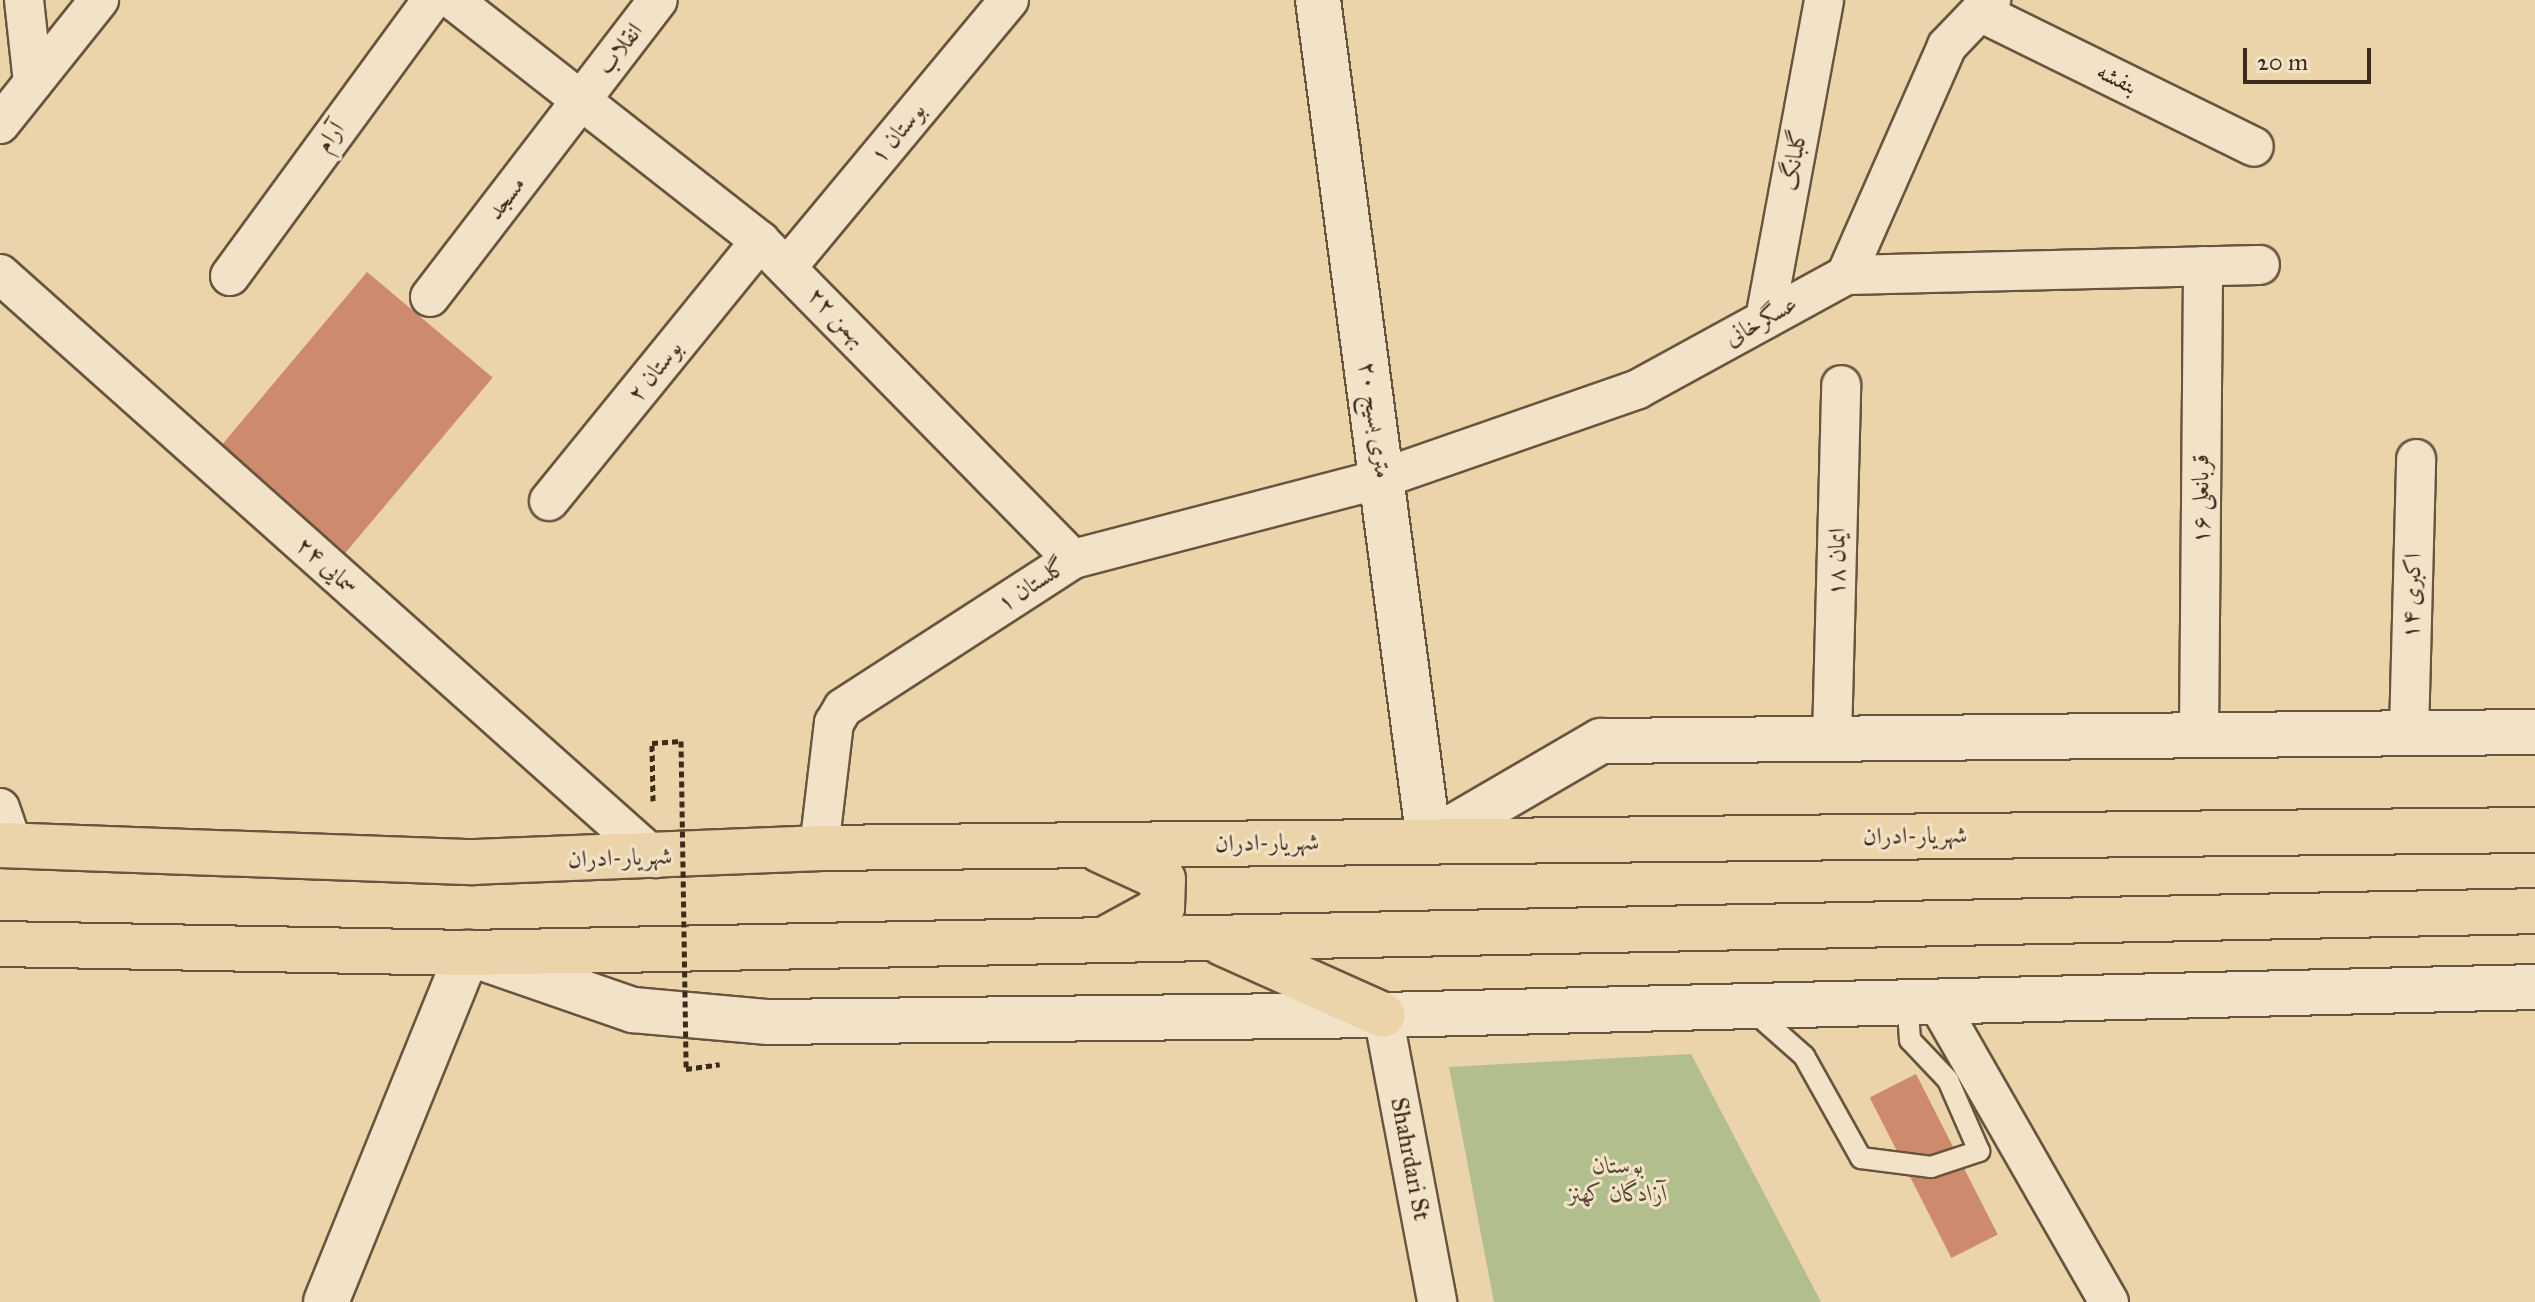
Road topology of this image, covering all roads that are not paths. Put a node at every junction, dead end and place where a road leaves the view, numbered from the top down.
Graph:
1 (24, 0) edge
2 (99, 0) edge
3 (432, 0) edge
4 (453, 0) edge
5 (1009, 0) edge
6 (1318, 0) edge
7 (1824, 0) edge
8 (645, 5) edge
9 (1985, 6) edge
10 (33, 83) junction
11 (581, 99) junction
12 (0, 124) edge
13 (2254, 147) dead end
14 (760, 241) junction
15 (2260, 265) dead end
16 (788, 266) junction
17 (2203, 266) junction
18 (0, 274) edge
19 (1846, 275) junction
20 (230, 276) dead end
21 (430, 297) dead end
22 (1765, 319) junction
23 (1841, 385) dead end
24 (2416, 459) dead end
25 (1383, 478) junction
26 (549, 501) dead end
27 (1073, 559) junction
28 (2535, 732) edge
29 (2199, 733) junction
30 (2409, 733) junction
31 (1832, 739) junction
32 (2535, 830) edge
33 (4, 833) edge
34 (1429, 841) junction
35 (1089, 845) junction
36 (819, 848) junction
37 (655, 858) junction
38 (2535, 911) edge
39 (1208, 938) junction
40 (1103, 940) junction
41 (0, 944) edge
42 (468, 953) junction
43 (2535, 987) edge
44 (1922, 1001) junction
45 (1747, 1005) junction
46 (1383, 1015) junction
47 (326, 1302) edge
48 (1437, 1302) edge
49 (2109, 1302) edge

1 - 10 street
2 - 10 street
3 - 20 street, آرام
4 - 11 street
5 - 16 street, بوستان ۱
6 - 25 main road, ۲۰ متری بسیج
7 - 22 street, گلبانگ
8 - 11 street, انقلاب
9 - 13 street, بنفشه
9 - 19 street
10 - 12 street
11 - 14 street, ۲۲ بهمن
11 - 21 street, مسجد
14 - 16 street, ۲۲ بهمن
14 - 26 street, بوستان ۲
15 - 17 street
16 - 27 street, ۲۲ بهمن
17 - 19 street
17 - 29 street, قربانعلی ۱۶
18 - 37 street, سمایی ۲۴
19 - 22 street, عسگرخانی
22 - 25 street, عسگرخانی
23 - 31 street, ایمان ۱۸
24 - 30 street, اکبری ۱۴
25 - 27 street, گلستان ۱
25 - 34 main road, ۲۰ متری بسیج
27 - 36 street, گلستان ۱
28 - 30 main road
29 - 30 main road
29 - 31 main road
31 - 34 main road
32 - 34 main road, شهریار-ادران
33 - 37 main road, شهریار-ادران
34 - 35 main road, شهریار-ادران
35 - 36 main road, شهریار-ادران
35 - 40 main road
36 - 37 main road, شهریار-ادران
38 - 39 main road
39 - 40 main road
39 - 46 main road
40 - 42 main road
41 - 42 main road
42 - 46 main road
42 - 47 main road
43 - 44 main road
44 - 45 main road
44 - 45 lane
44 - 49 street
45 - 46 main road
46 - 48 street, Shahrdari St

